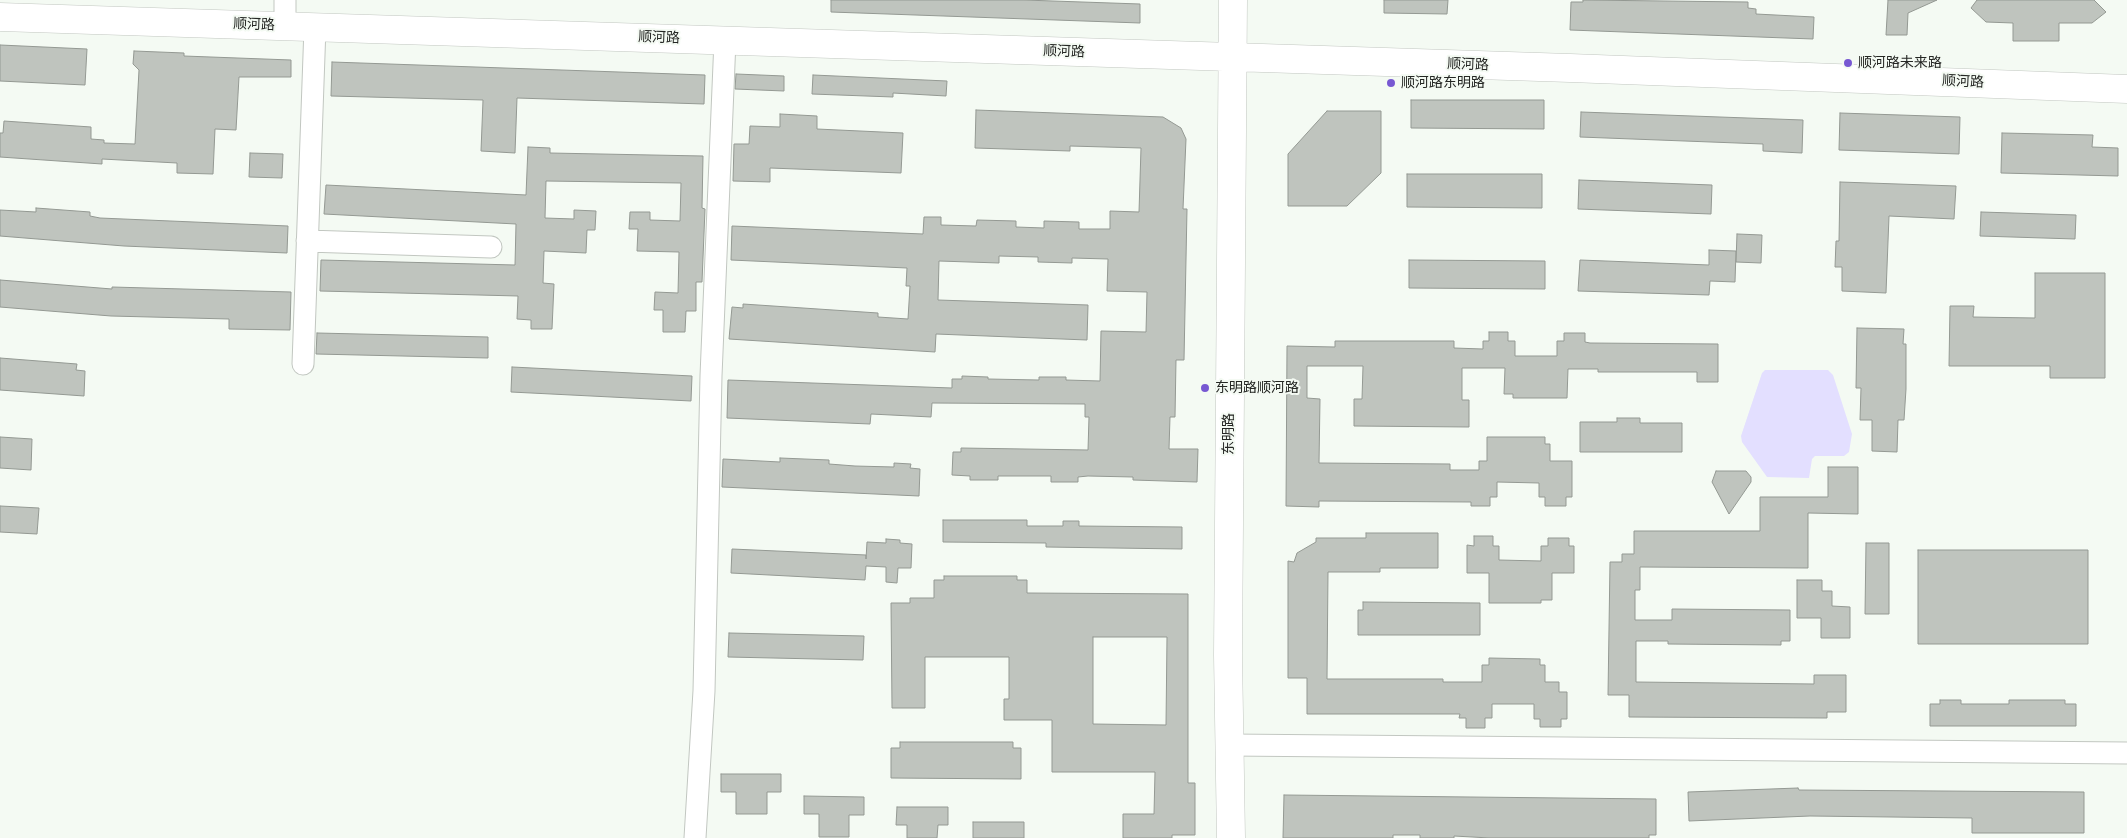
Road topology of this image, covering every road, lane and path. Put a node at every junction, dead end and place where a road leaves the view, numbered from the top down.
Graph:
1 (1232, 0) edge
2 (285, 13) edge
3 (0, 17) edge
4 (315, 27) junction
5 (725, 40) junction
6 (1232, 57) junction
7 (2127, 89) edge
8 (307, 241) junction
9 (491, 247) dead end
10 (303, 364) dead end
11 (1230, 745) junction
12 (2127, 753) edge
13 (694, 838) edge
14 (1231, 838) edge

1 - 6 street, 东明路
2 - 3 street, 顺河路
2 - 4 street, 顺河路
4 - 5 street, 顺河路
4 - 8 street
5 - 6 street, 顺河路
5 - 13 street
6 - 7 street, 顺河路
6 - 11 street, 东明路
8 - 9 street
8 - 10 street
11 - 12 street
11 - 14 street, 东明路

